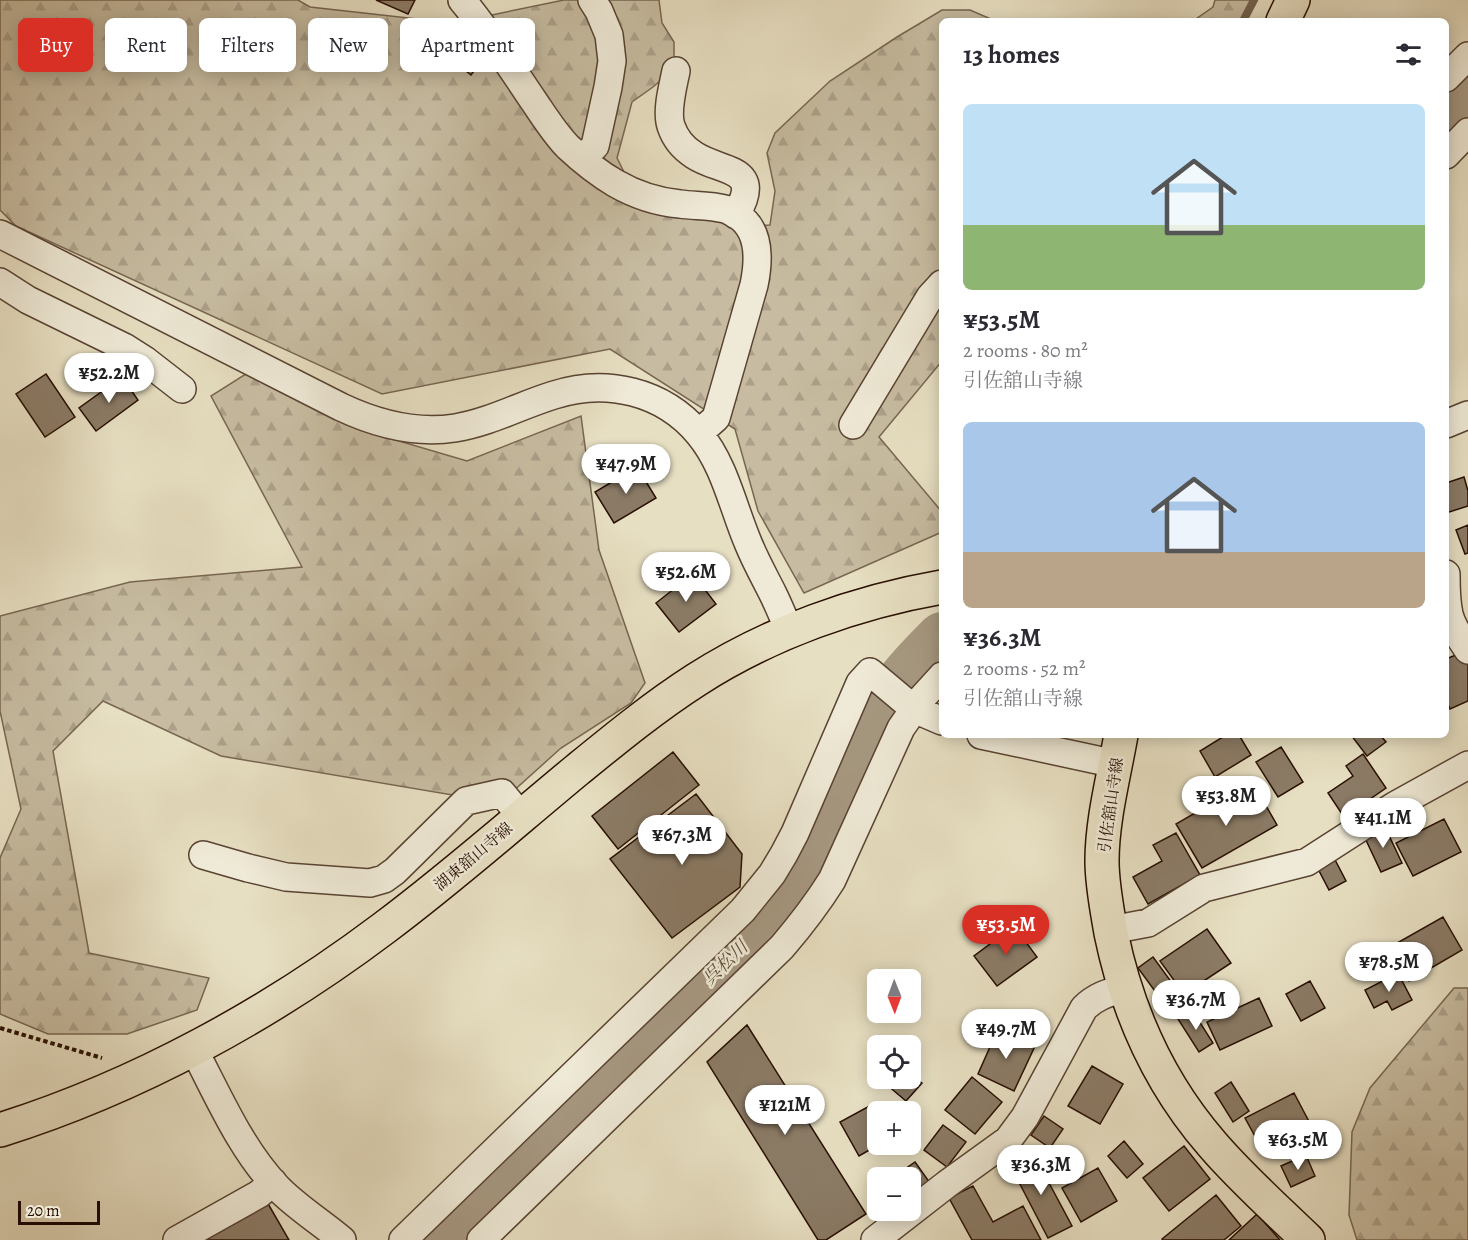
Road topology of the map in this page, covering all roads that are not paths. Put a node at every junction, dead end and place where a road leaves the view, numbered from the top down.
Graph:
1 (462, 0) edge
2 (592, 0) edge
3 (1293, 0) edge
4 (1284, 18) edge
5 (1468, 56) edge
6 (676, 71) dead end
7 (1449, 75) edge
8 (1468, 132) edge
9 (1449, 152) edge
10 (582, 159) junction
11 (736, 215) junction
12 (0, 234) edge
13 (0, 282) edge
14 (939, 287) edge
15 (182, 389) dead end
16 (1468, 415) edge
17 (1449, 423) edge
18 (853, 425) dead end
19 (699, 433) junction
20 (939, 588) edge
21 (1449, 616) edge
22 (790, 632) junction
23 (1468, 650) edge
24 (939, 679) edge
25 (909, 705) junction
26 (939, 720) edge
27 (1008, 738) edge
28 (1118, 750) edge
29 (1468, 765) edge
30 (521, 816) junction
31 (203, 855) dead end
32 (1111, 930) junction
33 (1125, 988) junction
34 (193, 1048) junction
35 (0, 1130) edge
36 (273, 1182) junction
37 (177, 1240) edge
38 (342, 1240) edge
39 (403, 1240) edge
40 (481, 1240) edge
41 (874, 1240) edge
42 (1308, 1240) edge

1 - 10 street
2 - 10 street
3 - 4 main road
5 - 7 street
6 - 11 street
8 - 9 street
10 - 11 street
11 - 19 street
12 - 19 street
13 - 15 street
14 - 18 street
16 - 17 street
19 - 22 street
20 - 22 main road, 湖東舘山寺線
21 - 23 street
22 - 30 main road, 湖東舘山寺線
24 - 25 street
25 - 26 street
25 - 39 street
25 - 40 street
27 - 28 street
28 - 32 main road, 引佐舘山寺線
29 - 32 street
30 - 31 street
30 - 34 main road, 湖東舘山寺線
32 - 33 main road, 引佐舘山寺線
33 - 41 street
33 - 42 main road, 引佐舘山寺線
34 - 35 main road, 湖東舘山寺線
34 - 36 street
36 - 37 street
36 - 38 street

